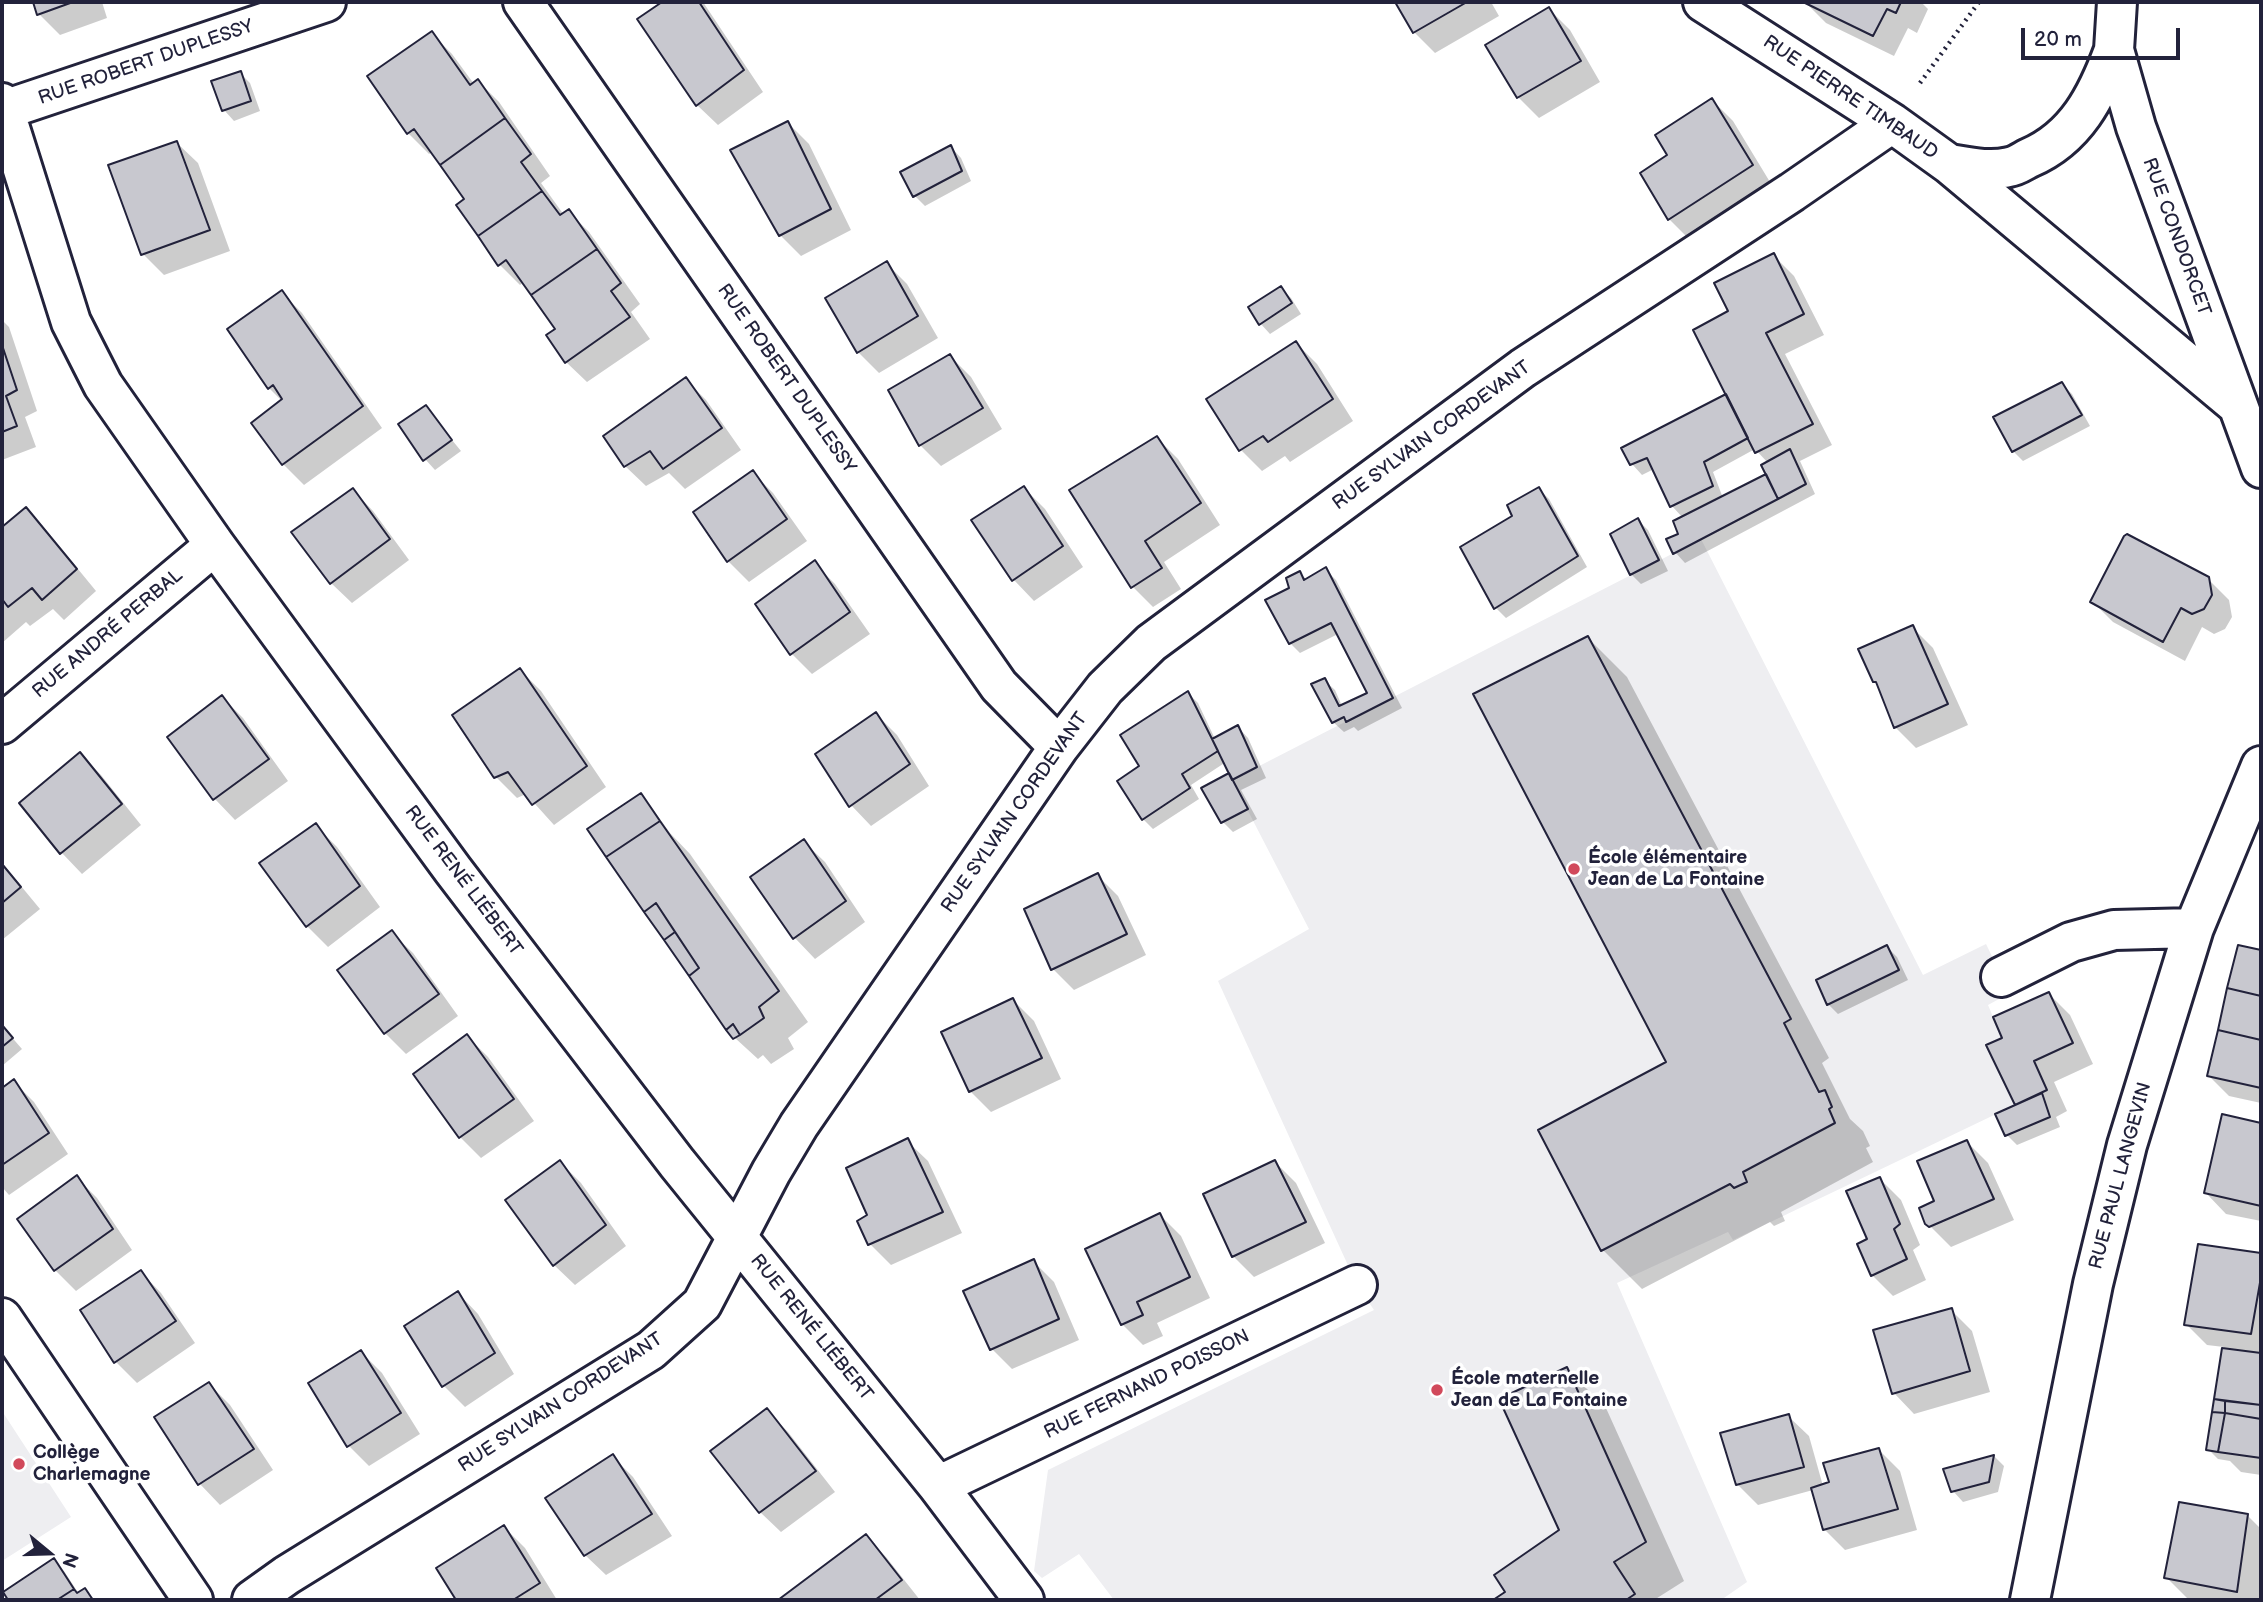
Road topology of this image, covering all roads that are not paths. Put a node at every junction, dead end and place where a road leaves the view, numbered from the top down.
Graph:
1 (326, 2) edge
2 (523, 2) edge
3 (2117, 2) edge
4 (1709, 4) edge
5 (2114, 50) junction
6 (3, 107) edge
7 (1892, 123) junction
8 (1949, 164) junction
9 (2237, 405) junction
10 (2261, 468) edge
11 (215, 545) junction
12 (2, 724) edge
13 (1059, 747) junction
14 (2261, 765) edge
15 (2253, 801) edge
16 (2194, 928) junction
17 (2001, 978) dead end
18 (738, 1237) junction
19 (1357, 1285) dead end
20 (2, 1318) edge
21 (938, 1486) junction
22 (193, 1600) edge
23 (252, 1600) edge
24 (1024, 1600) edge
25 (2030, 1600) edge

1 - 6 street, RUE ROBERT DUPLESSY
2 - 13 street, RUE ROBERT DUPLESSY
3 - 5 street, RUE CONDORCET
4 - 7 street, RUE PIERRE TIMBAUD
5 - 8 street, RUE PIERRE TIMBAUD
5 - 9 street, RUE CONDORCET
6 - 11 street, RUE RENÉ LIÉBERT
7 - 8 street, RUE PIERRE TIMBAUD
7 - 13 street, RUE SYLVAIN CORDEVANT
8 - 9 street
9 - 10 street, RUE CONDORCET
11 - 12 street, RUE ANDRÉ PERBAL
11 - 18 street, RUE RENÉ LIÉBERT
13 - 18 street, RUE SYLVAIN CORDEVANT
14 - 15 street, RUE PAUL LANGEVIN
15 - 16 street, RUE PAUL LANGEVIN
16 - 17 street
16 - 25 street, RUE PAUL LANGEVIN
18 - 21 street, RUE RENÉ LIÉBERT
18 - 23 street, RUE SYLVAIN CORDEVANT
19 - 21 street, RUE FERNAND POISSON
20 - 22 street
21 - 24 street, RUE RENÉ LIÉBERT

